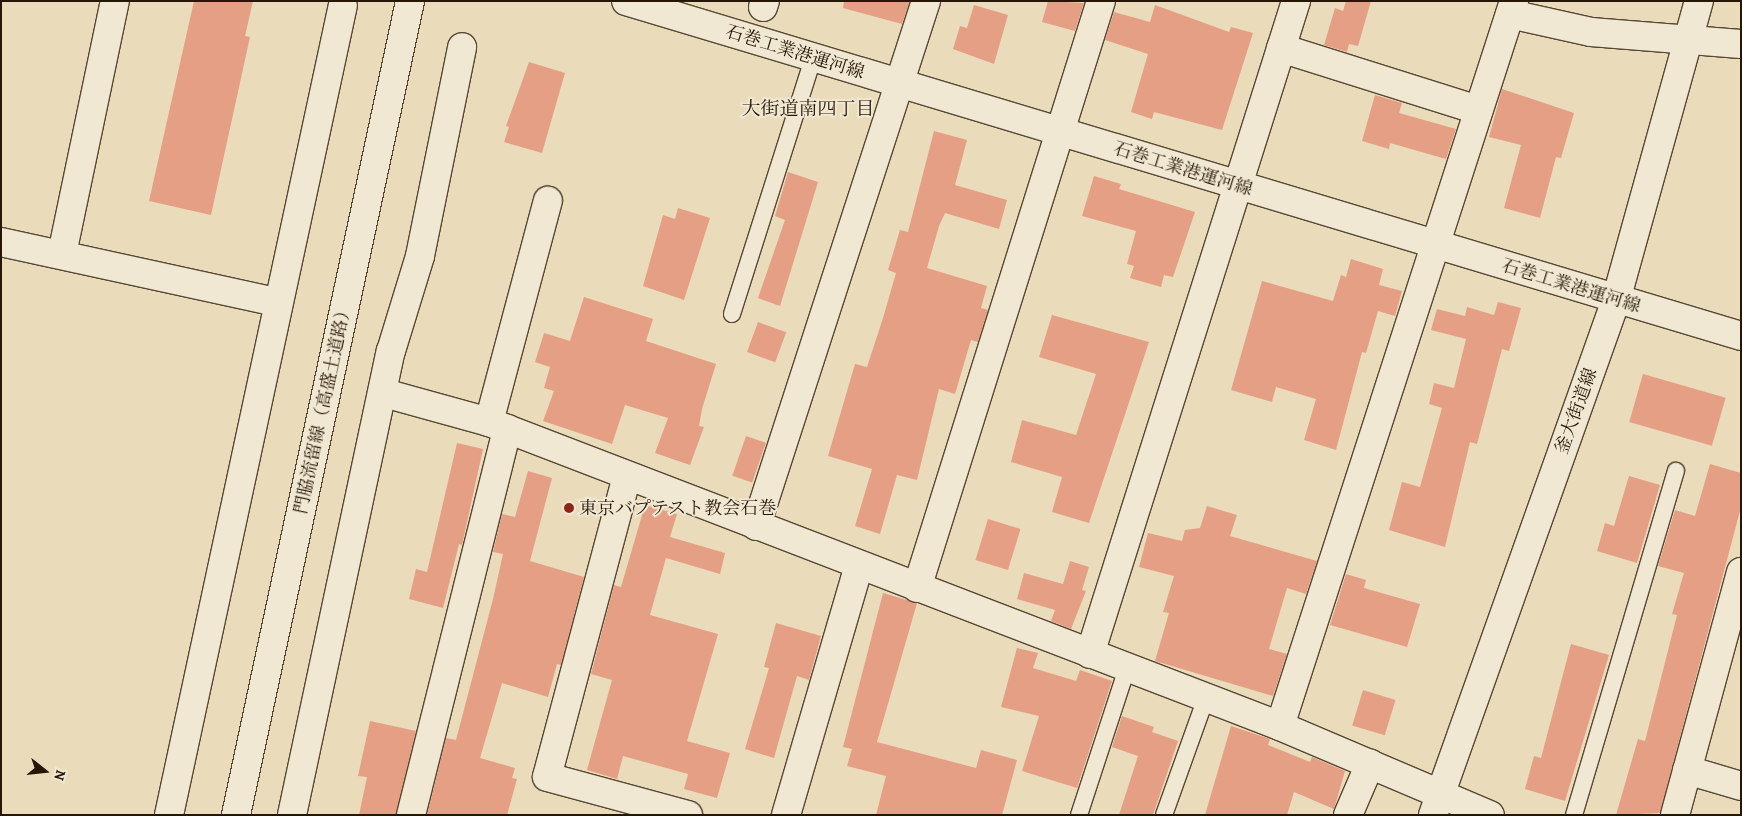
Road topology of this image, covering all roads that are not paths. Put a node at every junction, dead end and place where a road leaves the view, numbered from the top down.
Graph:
1 (115, 1) edge
2 (410, 1) edge
3 (626, 1) edge
4 (926, 1) edge
5 (1101, 1) edge
6 (1296, 1) edge
7 (1699, 1) edge
8 (343, 5) dead end
9 (1512, 8) edge
10 (1689, 39) junction
11 (1741, 44) edge
12 (462, 47) dead end
13 (1281, 48) junction
14 (813, 58) junction
15 (899, 84) junction
16 (1478, 110) junction
17 (1060, 132) junction
18 (1238, 186) junction
19 (548, 202) dead end
20 (1, 242) edge
21 (1433, 244) junction
22 (62, 254) junction
23 (1616, 300) junction
24 (277, 302) junction
25 (732, 314) dead end
26 (1741, 336) edge
27 (384, 393) junction
28 (498, 426) junction
29 (1676, 471) dead end
30 (626, 476) junction
31 (756, 526) junction
32 (859, 566) junction
33 (1741, 572) edge
34 (917, 588) junction
35 (1737, 605) edge
36 (1090, 654) junction
37 (1127, 668) junction
38 (1206, 698) junction
39 (1280, 726) junction
40 (1370, 764) junction
41 (1687, 770) junction
42 (1741, 786) edge
43 (1437, 804) edge
44 (169, 815) edge
45 (236, 815) edge
46 (292, 815) edge
47 (411, 815) edge
48 (688, 815) edge
49 (786, 815) edge
50 (1079, 815) edge
51 (1164, 815) edge
52 (1348, 815) edge
53 (1490, 815) edge
54 (1574, 815) edge
55 (1675, 815) edge

1 - 22 street
2 - 45 street, 門脇流留線（高盛土道路）
3 - 14 street, 石巻工業港運河線
4 - 15 street
5 - 17 street
6 - 13 street
7 - 10 street, 釜大街道線
8 - 24 street
9 - 10 street
9 - 16 street
10 - 11 street
10 - 23 street, 釜大街道線
12 - 27 street
13 - 16 street
13 - 18 street
14 - 15 street, 石巻工業港運河線
14 - 25 lane
15 - 17 street, 石巻工業港運河線
15 - 31 street
16 - 21 street
17 - 18 street, 石巻工業港運河線
17 - 34 street
18 - 21 street, 石巻工業港運河線
18 - 36 street
19 - 28 street
20 - 22 street
21 - 23 street, 石巻工業港運河線
21 - 39 street
22 - 24 street
23 - 26 street, 石巻工業港運河線
23 - 43 street, 釜大街道線
24 - 44 street
27 - 28 street
27 - 46 street
28 - 30 street
28 - 47 street
29 - 54 lane
30 - 31 street
30 - 48 street
31 - 32 street
32 - 34 street
32 - 49 street
33 - 35 street
34 - 36 street
35 - 41 street
36 - 37 street
37 - 38 street
37 - 50 lane
38 - 39 street
38 - 51 lane
39 - 40 street
40 - 43 street
40 - 52 street
41 - 42 street
41 - 55 street
43 - 53 street

